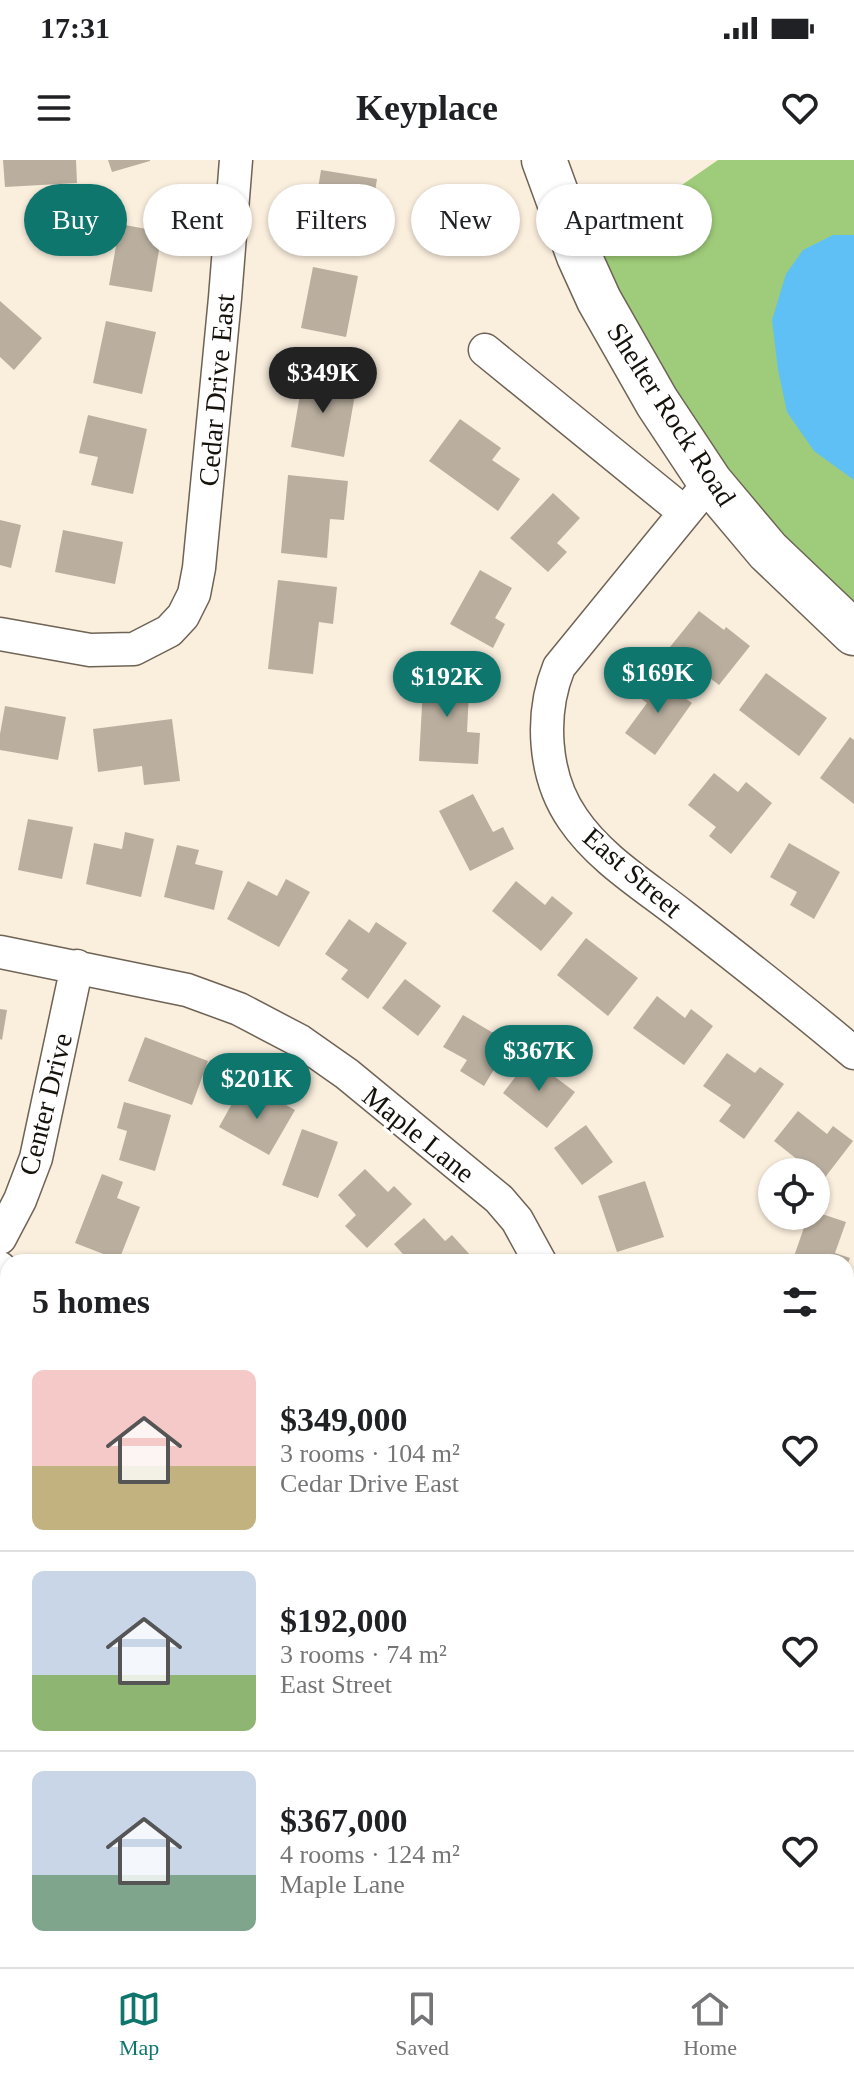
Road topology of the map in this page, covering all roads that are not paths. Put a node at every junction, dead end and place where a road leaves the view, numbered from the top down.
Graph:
1 (236, 160) edge
2 (544, 160) edge
3 (485, 350) dead end
4 (697, 497) junction
5 (854, 633) edge
6 (0, 634) edge
7 (0, 952) edge
8 (77, 966) junction
9 (854, 1053) edge
10 (0, 1238) edge
11 (536, 1254) edge

1 - 6 street, Cedar Drive East
2 - 4 main road, Shelter Rock Road
3 - 4 street
4 - 5 main road, Shelter Rock Road
4 - 9 street, East Street
7 - 8 street, Maple Lane
8 - 10 street, Center Drive
8 - 11 street, Maple Lane

